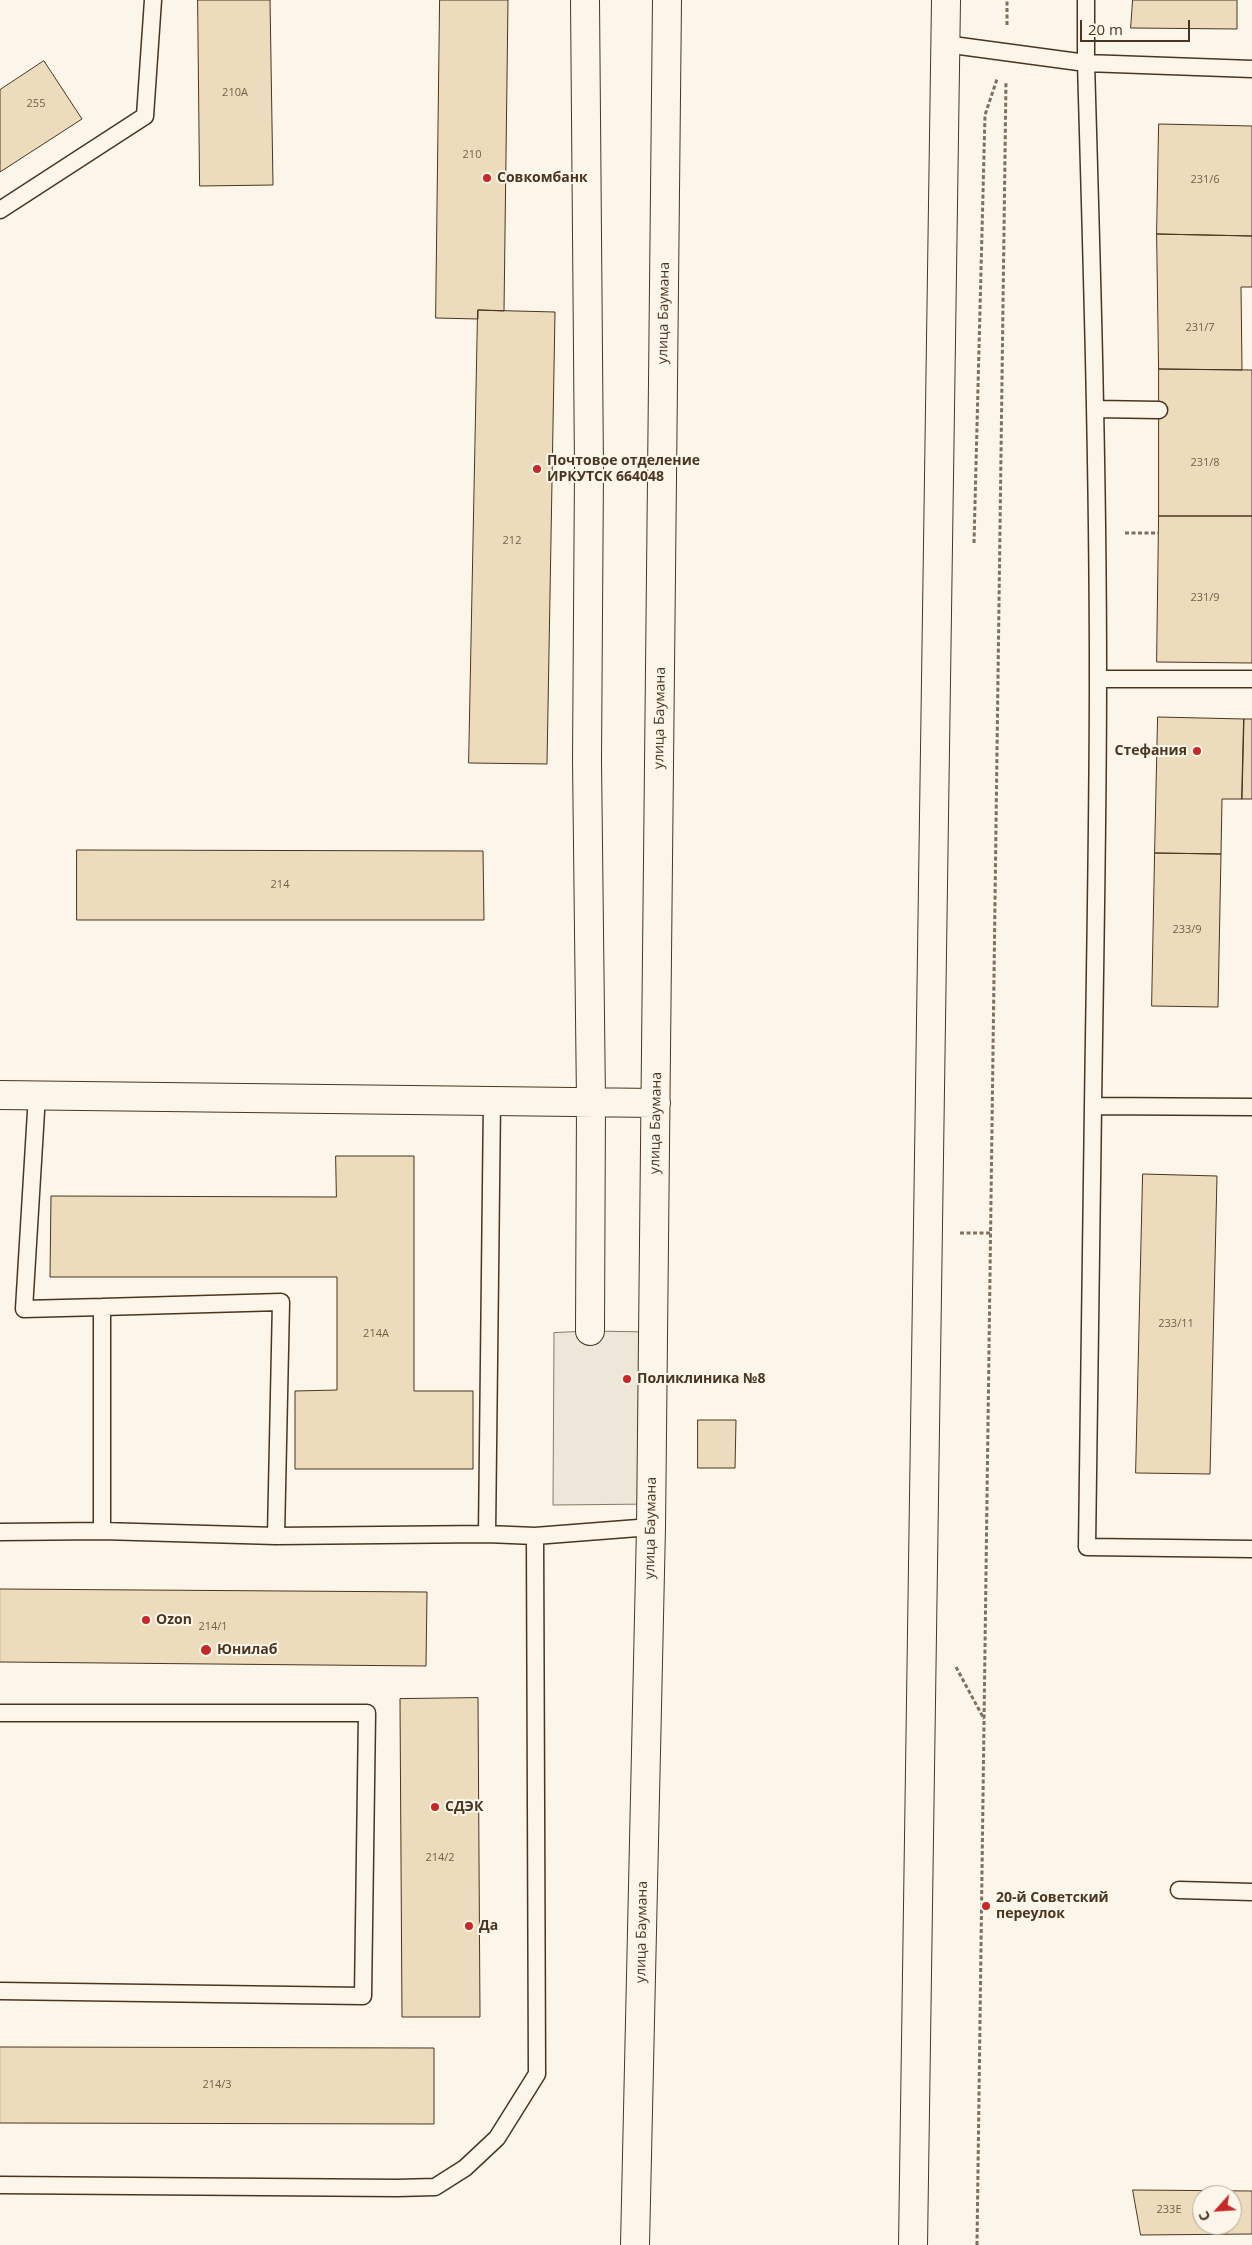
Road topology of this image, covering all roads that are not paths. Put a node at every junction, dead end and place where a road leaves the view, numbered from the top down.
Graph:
1 (154, 0) edge
2 (585, 0) edge
3 (667, 0) edge
4 (946, 0) edge
5 (1086, 0) edge
6 (945, 44) junction
7 (1086, 64) junction
8 (1252, 68) edge
9 (0, 210) edge
10 (1096, 409) junction
11 (1159, 410) dead end
12 (1098, 679) junction
13 (1252, 679) edge
14 (0, 1095) edge
15 (37, 1095) junction
16 (492, 1101) junction
17 (591, 1102) junction
18 (656, 1102) junction
19 (1093, 1106) junction
20 (1252, 1107) edge
21 (102, 1307) junction
22 (590, 1330) dead end
23 (651, 1527) junction
24 (102, 1531) junction
25 (0, 1532) edge
26 (487, 1534) junction
27 (276, 1536) junction
28 (535, 1536) junction
29 (1252, 1549) edge
30 (0, 1713) edge
31 (1179, 1890) dead end
32 (1252, 1892) edge
33 (0, 1991) edge
34 (0, 2185) edge
35 (635, 2245) edge
36 (913, 2245) edge

1 - 9 lane
2 - 17 street
3 - 18 street, улица Баумана
4 - 6 street
5 - 7 lane
6 - 7 lane
6 - 36 street
7 - 8 lane
7 - 10 lane
10 - 11 lane
10 - 12 lane
12 - 13 lane
12 - 19 lane
14 - 15 street
15 - 16 street
15 - 21 lane
16 - 17 street
16 - 26 lane
17 - 18 street
17 - 22 street
18 - 23 street, улица Баумана
19 - 20 lane
19 - 29 lane
21 - 24 lane
21 - 27 lane
23 - 28 lane
23 - 35 street, улица Баумана
24 - 25 lane
24 - 27 lane
26 - 27 lane
26 - 28 lane
28 - 34 lane
30 - 33 lane
31 - 32 lane

